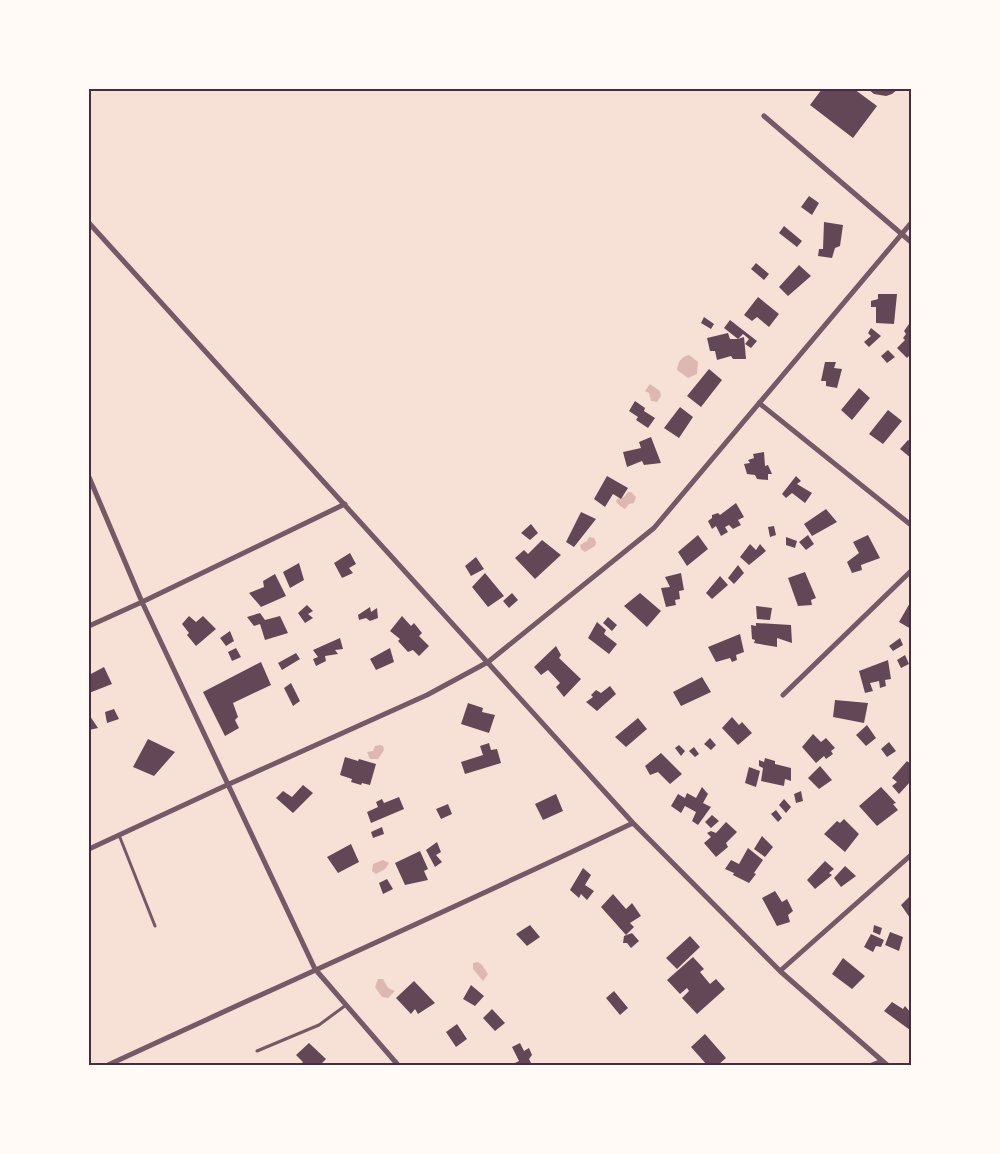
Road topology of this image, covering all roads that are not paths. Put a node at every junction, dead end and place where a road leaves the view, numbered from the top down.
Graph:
1 (764, 116) dead end
2 (89, 223) edge
3 (911, 224) edge
4 (902, 234) junction
5 (911, 242) edge
6 (759, 403) junction
7 (89, 477) edge
8 (345, 504) junction
9 (911, 525) edge
10 (911, 571) edge
11 (142, 602) junction
12 (89, 626) edge
13 (488, 662) junction
14 (783, 695) dead end
15 (227, 785) junction
16 (634, 823) junction
17 (119, 835) junction
18 (89, 849) edge
19 (911, 855) edge
20 (155, 926) dead end
21 (315, 969) junction
22 (780, 971) junction
23 (346, 1005) junction
24 (257, 1051) dead end
25 (882, 1061) junction
26 (108, 1065) edge
27 (398, 1065) edge
28 (872, 1065) edge
29 (887, 1065) edge

1 - 4 street
2 - 8 street
3 - 4 street
4 - 5 street
4 - 6 street
6 - 9 street
6 - 13 street
7 - 11 street
8 - 11 street
8 - 13 street
10 - 14 street
11 - 12 street
11 - 15 street
13 - 15 street
13 - 16 street
15 - 17 street
15 - 21 street
16 - 21 street
16 - 22 street
17 - 18 street
17 - 20 lane
19 - 22 street
21 - 23 street
21 - 26 street
22 - 25 street
23 - 24 lane
23 - 27 street
25 - 28 street
25 - 29 street

